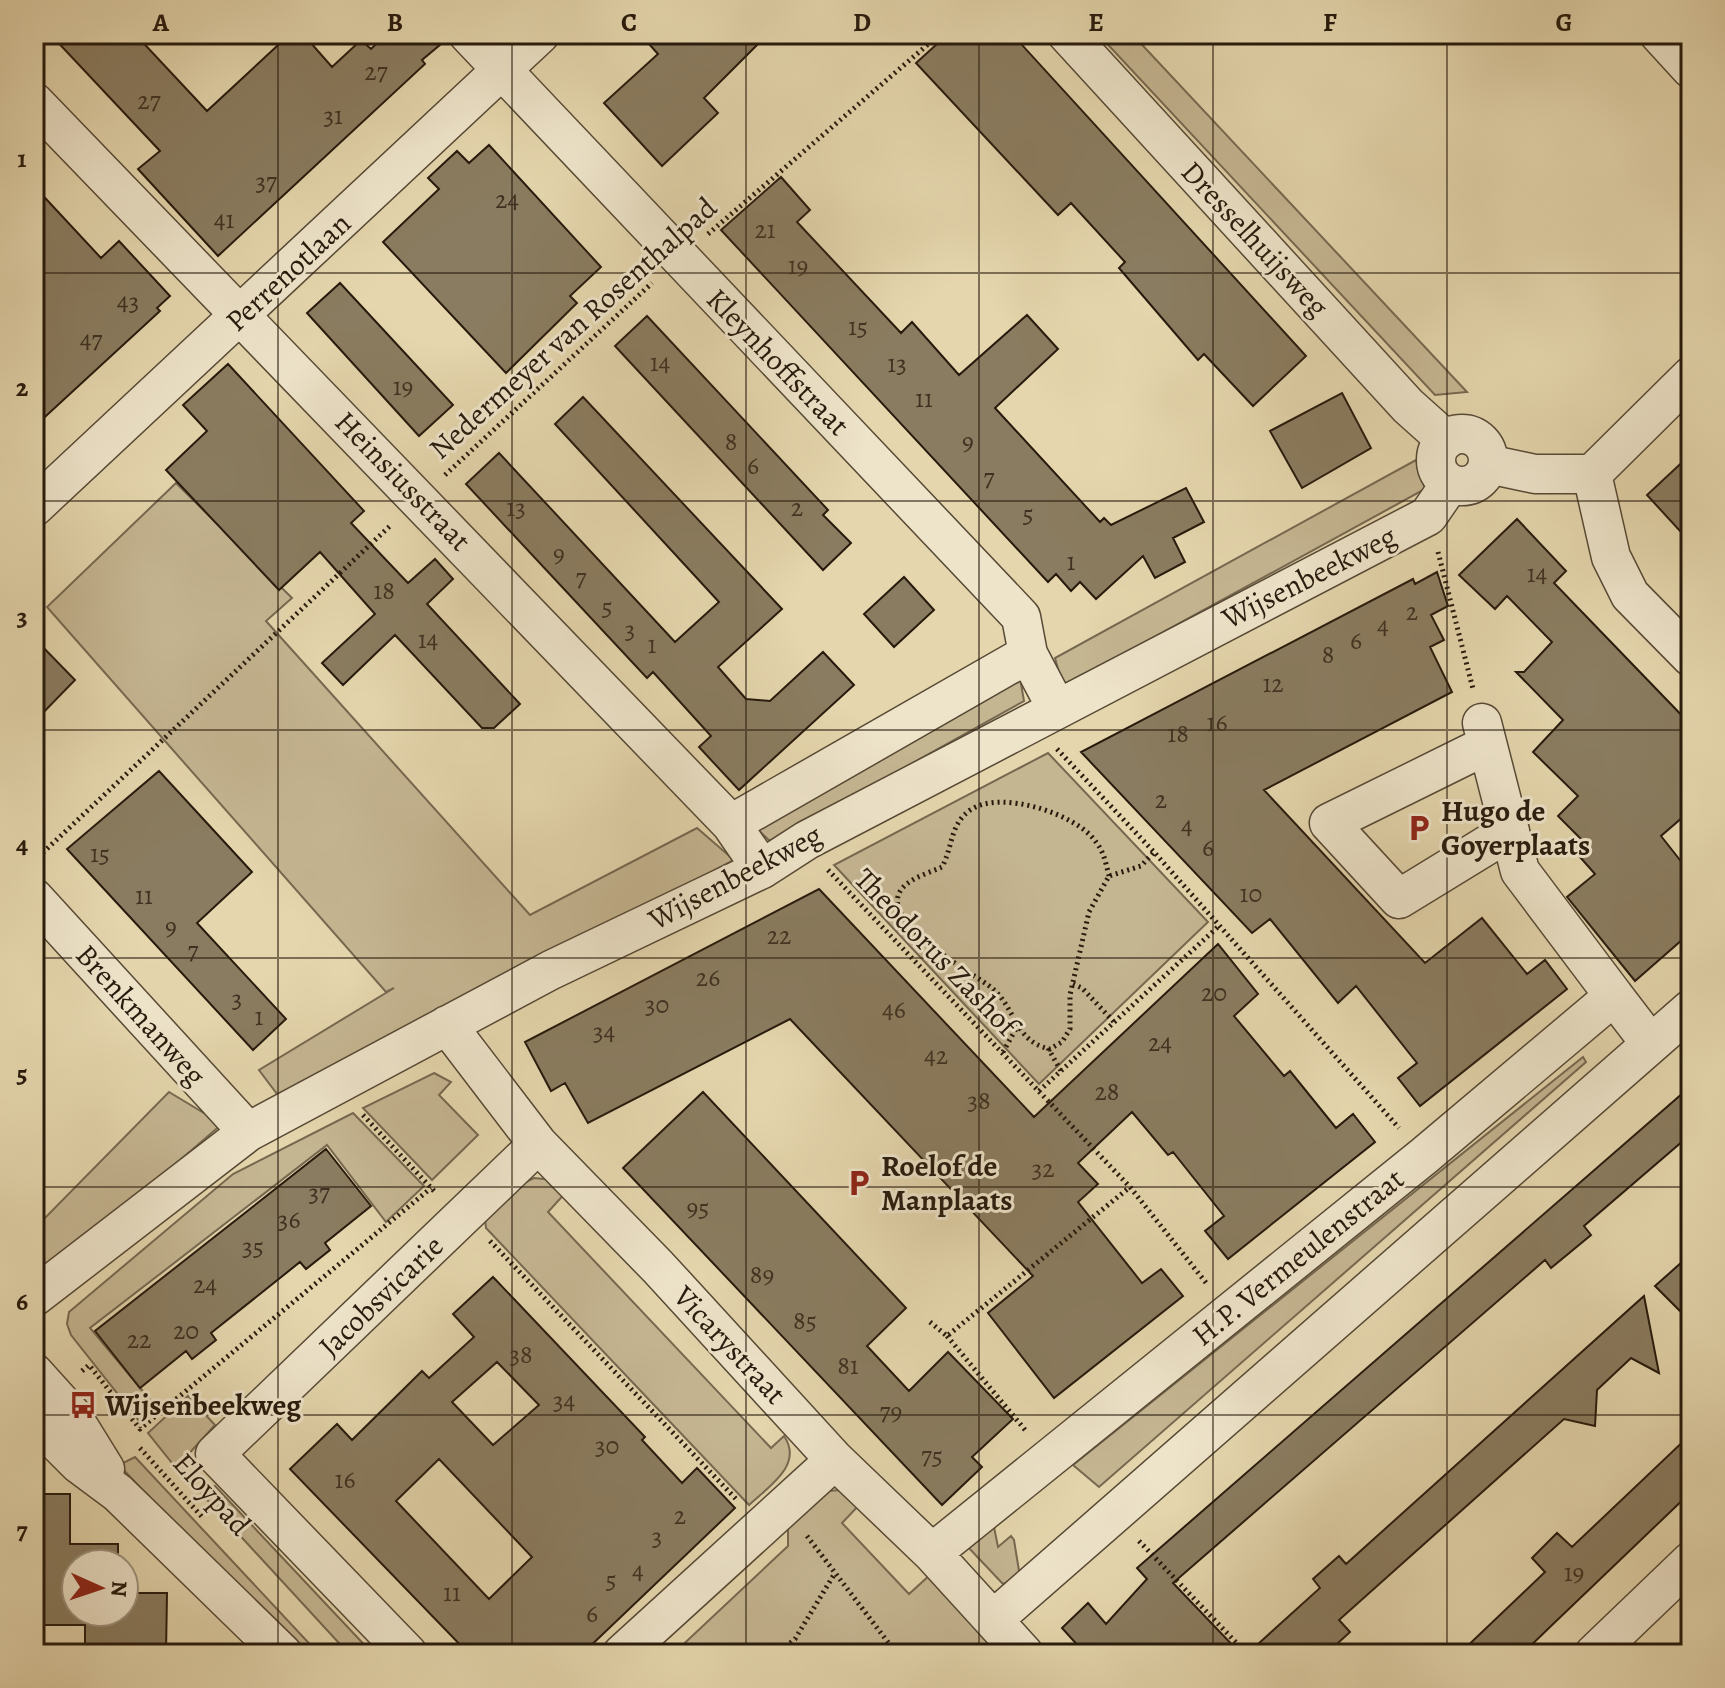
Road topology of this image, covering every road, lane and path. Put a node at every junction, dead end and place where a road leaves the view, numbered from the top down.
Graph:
1 (468, 34) edge
2 (540, 34) edge
3 (940, 34) edge
4 (1067, 34) edge
5 (1659, 34) edge
6 (1691, 69) edge
7 (500, 70) junction
8 (34, 102) edge
9 (679, 258) junction
10 (242, 316) junction
11 (1691, 376) edge
12 (1446, 440) junction
13 (1488, 464) junction
14 (1592, 474) junction
15 (1450, 484) junction
16 (420, 498) junction
17 (34, 507) edge
18 (1428, 516) junction
19 (1028, 654) junction
20 (1691, 657) edge
21 (1046, 714) junction
22 (1484, 733) junction
23 (731, 824) junction
24 (1510, 831) junction
25 (807, 840) junction
26 (1154, 852) junction
27 (34, 861) edge
28 (762, 869) junction
29 (1109, 876) junction
30 (34, 898) edge
31 (1220, 925) junction
32 (1073, 984) junction
33 (1614, 996) junction
34 (1691, 1009) edge
35 (1114, 1022) junction
36 (447, 1025) junction
37 (1017, 1027) junction
38 (1650, 1043) junction
39 (1048, 1048) junction
40 (1003, 1052) junction
41 (1061, 1071) junction
42 (340, 1083) junction
43 (1039, 1091) junction
44 (248, 1132) junction
45 (538, 1144) junction
46 (1424, 1156) junction
47 (1130, 1187) junction
48 (431, 1188) junction
49 (461, 1220) junction
50 (34, 1297) edge
51 (1229, 1312) junction
52 (930, 1322) dead end
53 (947, 1336) junction
54 (34, 1373) edge
55 (76, 1377) dead end
56 (34, 1419) edge
57 (135, 1442) dead end
58 (1049, 1458) junction
59 (835, 1460) junction
60 (118, 1493) junction
61 (1113, 1514) junction
62 (774, 1516) junction
63 (204, 1519) dead end
64 (932, 1553) junction
65 (1691, 1561) edge
66 (835, 1573) junction
67 (993, 1620) junction
68 (782, 1653) edge
69 (283, 1654) edge
70 (408, 1654) edge
71 (622, 1654) edge
72 (897, 1654) edge
73 (1024, 1654) edge
74 (1247, 1654) edge
75 (1594, 1654) edge

1 - 7 street, Kleynhoffstraat
2 - 7 street, Perrenotlaan
3 - 9 path, Nedermeyer van Rosenthalpad
4 - 12 street, Dresselhuijsweg
5 - 6 street
7 - 9 street, Kleynhoffstraat
7 - 10 street, Perrenotlaan
8 - 10 street, Heinsiusstraat
9 - 16 path, Nedermeyer van Rosenthalpad
9 - 19 street, Kleynhoffstraat
10 - 16 street, Heinsiusstraat
10 - 17 street, Perrenotlaan
11 - 14 street
12 - 13 street
12 - 15 street
13 - 14 street
13 - 15 street
14 - 20 street
15 - 18 street, Wijsenbeekweg
16 - 23 street, Heinsiusstraat
16 - 27 path, Nedermeyer van Rosenthalpad
18 - 21 street, Wijsenbeekweg
18 - 22 path
19 - 21 street, Kleynhoffstraat
19 - 23 street, Wijsenbeekweg
21 - 25 street, Wijsenbeekweg
21 - 26 path
22 - 24 street
22 - 24 street
23 - 28 street, Heinsiusstraat
24 - 33 street
25 - 28 street, Wijsenbeekweg
25 - 40 path, Theodorus Zashof
26 - 29 path
26 - 31 path
28 - 36 street, Wijsenbeekweg
29 - 32 path
29 - 37 path
30 - 44 street, Brenkmanweg
31 - 35 path
31 - 46 path
32 - 35 path
32 - 39 path
33 - 38 street
33 - 46 street, H.P. Vermeulenstraat
34 - 38 street
35 - 41 path
36 - 42 street, Wijsenbeekweg
36 - 45 street, Vicarystraat
37 - 39 path
37 - 40 path
38 - 61 street
39 - 41 path
40 - 43 path, Theodorus Zashof
41 - 43 path
42 - 44 street, Wijsenbeekweg
42 - 48 path
43 - 47 path, Theodorus Zashof
44 - 50 street, Wijsenbeekweg
45 - 49 street, Jacobsvicarie
45 - 59 street, Vicarystraat
46 - 51 street, H.P. Vermeulenstraat
47 - 51 path, Theodorus Zashof
47 - 53 path
48 - 49 path
48 - 55 path
49 - 62 path
49 - 70 street, Jacobsvicarie
51 - 58 street, H.P. Vermeulenstraat
52 - 53 path
53 - 58 path
54 - 60 street
56 - 60 street
57 - 63 path, Eloypad
58 - 64 street, H.P. Vermeulenstraat
59 - 62 street
59 - 64 street, Vicarystraat
60 - 69 street
61 - 67 street
61 - 74 path
62 - 66 path
62 - 71 street
64 - 67 street, Vicarystraat
65 - 75 street
66 - 68 path
66 - 72 path
67 - 73 street, Vicarystraat

